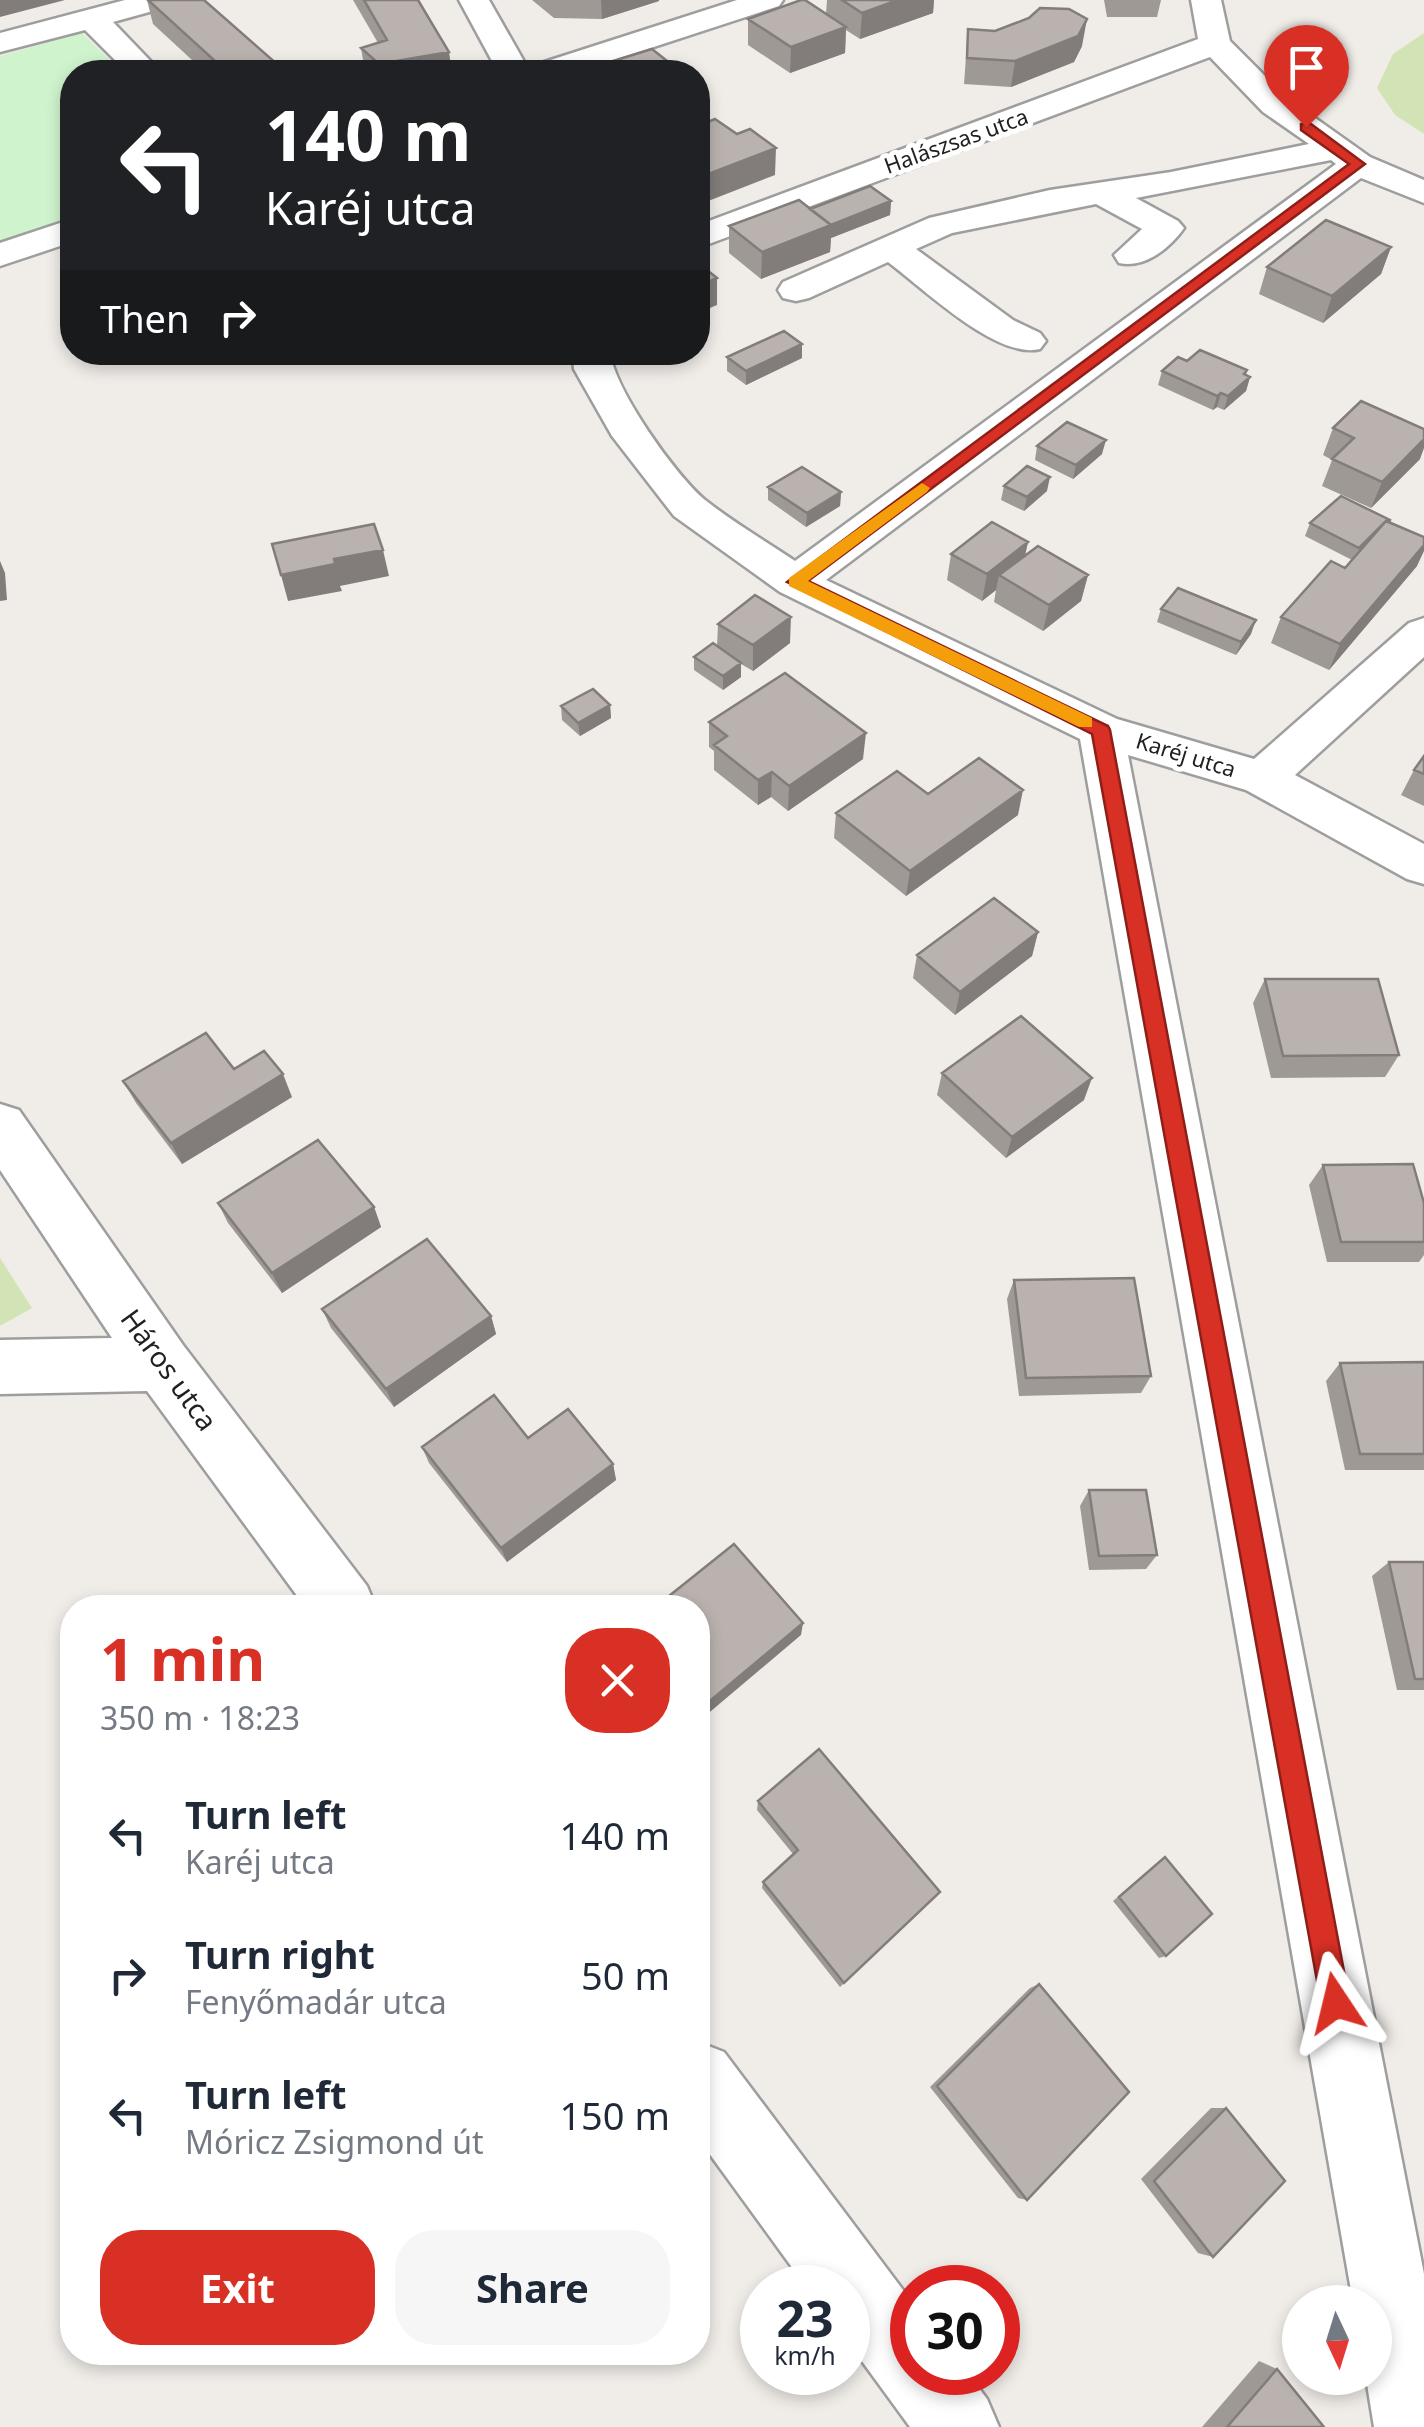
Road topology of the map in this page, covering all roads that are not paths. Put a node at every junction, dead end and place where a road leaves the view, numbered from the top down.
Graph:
1 (160, 0) edge
2 (474, 0) edge
3 (768, 0) edge
4 (1206, 0) edge
5 (91, 18) junction
6 (0, 43) edge
7 (1215, 44) junction
8 (133, 60) edge
9 (507, 60) edge
10 (583, 60) edge
11 (1347, 156) junction
12 (1100, 192) junction
13 (1424, 193) edge
14 (946, 196) dead end
15 (974, 218) junction
16 (710, 233) edge
17 (60, 234) edge
18 (892, 248) junction
19 (0, 255) edge
20 (1132, 255) dead end
21 (796, 290) dead end
22 (1027, 341) dead end
23 (593, 365) edge
24 (796, 582) junction
25 (1424, 634) edge
26 (1101, 730) junction
27 (1262, 778) junction
28 (1424, 866) edge
29 (0, 1126) edge
30 (162, 1364) junction
31 (0, 1367) edge
32 (335, 1595) edge
33 (710, 2094) edge
34 (890, 2335) edge
35 (935, 2395) edge
36 (959, 2427) edge
37 (1414, 2427) edge

1 - 5 street
2 - 9 street
3 - 10 street
4 - 7 street
5 - 6 street
5 - 8 street
7 - 11 street
7 - 16 street, Halászsas utca
11 - 12 street
11 - 13 street
11 - 24 street
12 - 15 street
12 - 20 street
14 - 15 street
15 - 18 street
17 - 19 street
18 - 21 street
18 - 22 street
23 - 24 street, Karéj utca
24 - 26 street, Karéj utca
25 - 27 street
26 - 27 street, Karéj utca
26 - 37 street
27 - 28 street, Karéj utca
29 - 30 street, Háros utca
30 - 31 street
30 - 32 street, Háros utca
33 - 34 street
35 - 36 street

